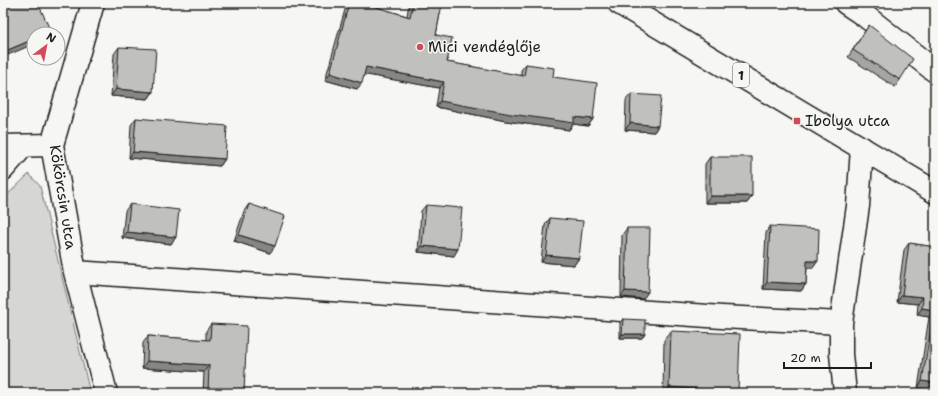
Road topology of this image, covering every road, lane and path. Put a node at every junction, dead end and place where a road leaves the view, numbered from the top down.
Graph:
1 (93, 3) edge
2 (619, 3) edge
3 (846, 3) edge
4 (865, 9) edge
5 (935, 71) edge
6 (52, 145) junction
7 (13, 146) edge
8 (862, 148) junction
9 (3, 169) edge
10 (935, 192) edge
11 (75, 272) junction
12 (841, 323) junction
13 (106, 393) edge
14 (845, 393) edge

1 - 6 street, Kökörcsin utca
2 - 8 street, 1
3 - 4 street
4 - 5 street
6 - 7 street
6 - 11 street, Kökörcsin utca
7 - 9 street
8 - 10 street, 1
8 - 12 street
11 - 12 street
11 - 13 street, Kökörcsin utca
12 - 14 street

